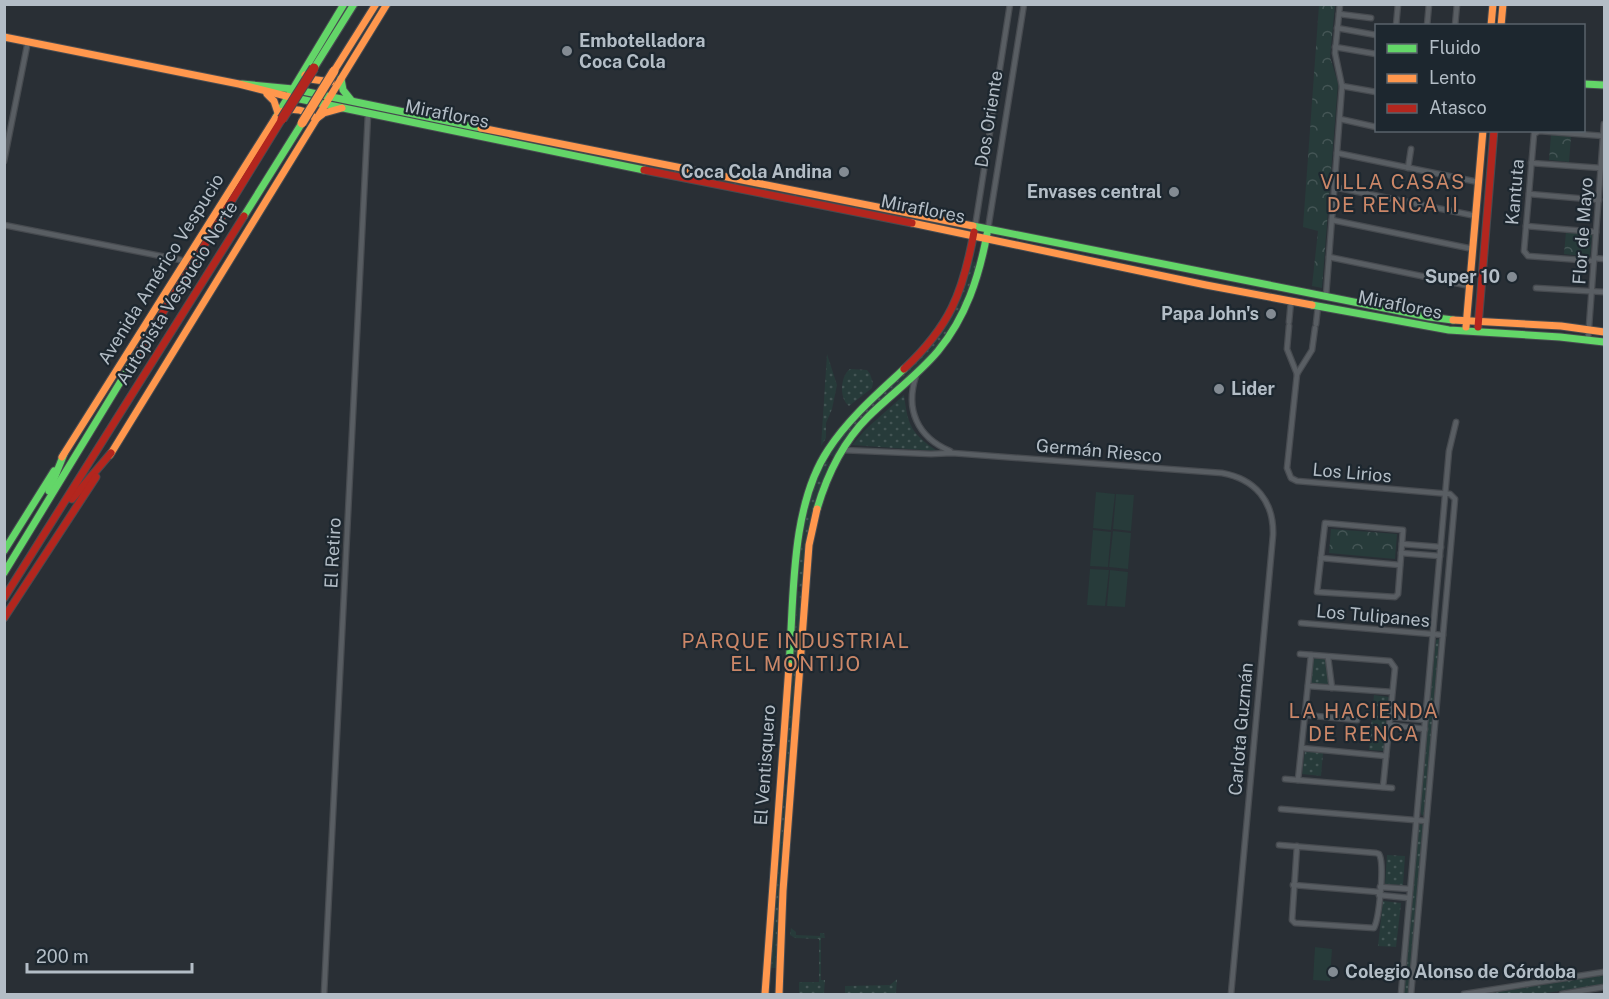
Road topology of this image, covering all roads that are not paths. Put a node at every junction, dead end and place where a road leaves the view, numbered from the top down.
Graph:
1 (344, 4) edge
2 (354, 4) edge
3 (376, 4) edge
4 (387, 4) edge
5 (1011, 4) edge
6 (1024, 4) edge
7 (1340, 4) edge
8 (1398, 4) edge
9 (1429, 4) edge
10 (1457, 4) edge
11 (1493, 4) edge
12 (1503, 4) edge
13 (1339, 14) junction
14 (1371, 18) dead end
15 (1396, 24) edge
16 (1427, 24) edge
17 (1455, 24) edge
18 (1491, 24) edge
19 (1501, 24) edge
20 (1337, 28) junction
21 (1375, 35) edge
22 (4, 37) edge
23 (28, 41) junction
24 (1335, 47) junction
25 (1375, 54) edge
26 (302, 72) junction
27 (338, 75) junction
28 (239, 84) junction
29 (1585, 84) edge
30 (1605, 85) edge
31 (1342, 86) junction
32 (264, 92) junction
33 (1375, 92) edge
34 (290, 93) junction
35 (327, 100) junction
36 (351, 100) junction
37 (344, 108) junction
38 (368, 114) junction
39 (280, 116) junction
40 (316, 118) junction
41 (1340, 119) junction
42 (1605, 124) edge
43 (1375, 127) edge
44 (1483, 132) edge
45 (1487, 132) edge
46 (1494, 132) edge
47 (1571, 132) edge
48 (1604, 136) edge
49 (1481, 147) junction
50 (1411, 149) dead end
51 (1337, 153) junction
52 (4, 161) edge
53 (1531, 163) junction
54 (1408, 168) junction
55 (1601, 168) junction
56 (1479, 182) junction
57 (1334, 187) junction
58 (1529, 194) junction
59 (1599, 200) junction
60 (864, 204) junction
61 (864, 214) junction
62 (1476, 216) junction
63 (1332, 220) junction
64 (4, 225) edge
65 (1526, 226) junction
66 (1605, 226) edge
67 (1597, 228) junction
68 (975, 231) junction
69 (987, 234) junction
70 (1473, 249) junction
71 (970, 255) junction
72 (1329, 257) junction
73 (983, 258) junction
74 (1594, 259) junction
75 (1605, 259) edge
76 (186, 261) junction
77 (1159, 262) junction
78 (1156, 275) junction
79 (1470, 286) junction
80 (1536, 288) dead end
81 (1592, 292) junction
82 (1605, 292) edge
83 (1326, 296) junction
84 (1291, 301) junction
85 (1318, 306) junction
86 (1429, 317) junction
87 (1427, 327) junction
88 (1466, 327) junction
89 (1478, 327) junction
90 (1589, 329) junction
91 (1605, 332) edge
92 (1588, 340) junction
93 (1605, 342) edge
94 (917, 373) junction
95 (1297, 374) junction
96 (1456, 422) dead end
97 (842, 450) junction
98 (111, 453) junction
99 (952, 453) junction
100 (64, 454) junction
101 (1242, 479) joint
102 (1445, 495) junction
103 (38, 519) junction
104 (50, 526) junction
105 (1402, 544) junction
106 (1441, 547) junction
107 (4, 551) edge
108 (1401, 553) junction
109 (1440, 556) junction
110 (1321, 558) junction
111 (1400, 564) junction
112 (4, 573) edge
113 (794, 589) junction
114 (805, 589) junction
115 (4, 598) edge
116 (4, 618) edge
117 (1301, 623) dead end
118 (1433, 634) junction
119 (1443, 635) junction
120 (1300, 654) dead end
121 (1311, 655) junction
122 (1328, 657) junction
123 (1308, 686) junction
124 (1332, 688) junction
125 (1392, 692) junction
126 (1305, 715) junction
127 (1391, 717) junction
128 (1357, 720) dead end
129 (1425, 720) junction
130 (1390, 725) junction
131 (1425, 729) junction
132 (1302, 748) junction
133 (1386, 756) junction
134 (1285, 779) dead end
135 (1298, 780) junction
136 (779, 783) junction
137 (791, 783) junction
138 (1383, 787) junction
139 (1392, 788) dead end
140 (1281, 809) dead end
141 (1416, 820) junction
142 (1426, 821) junction
143 (1279, 845) dead end
144 (1297, 846) junction
145 (1293, 885) junction
146 (1410, 889) junction
147 (1379, 891) junction
148 (1409, 898) junction
149 (1605, 972) edge
150 (766, 973) junction
151 (780, 974) junction
152 (1605, 987) edge
153 (324, 994) edge
154 (765, 994) edge
155 (779, 994) edge
156 (1231, 994) edge
157 (1401, 994) edge
158 (1411, 994) edge
159 (1464, 994) edge
160 (1563, 994) edge

1 - 26 main road, Avenida Américo Vespucio
2 - 39 main road, Autopista Vespucio Norte, bridge
3 - 27 main road, Autopista Vespucio Norte
4 - 27 main road
5 - 68 street, Dos Oriente
6 - 69 street, Dos Oriente
7 - 13 street
8 - 15 street
9 - 16 street
10 - 17 street
11 - 18 main road
12 - 19 main road
13 - 14 street
13 - 20 street
20 - 21 street
20 - 24 street
22 - 23 main road, Miraflores
23 - 28 main road, Miraflores
23 - 52 street
24 - 25 street
24 - 31 street
26 - 27 main road
26 - 34 main road, Avenida Américo Vespucio
27 - 35 main road
27 - 36 main road
27 - 104 main road, Autopista Vespucio Norte, bridge
28 - 32 main road, Miraflores
28 - 34 main road, Miraflores
29 - 30 main road
31 - 33 street
31 - 41 street
32 - 34 main road, Miraflores
32 - 39 main road
34 - 35 main road, Miraflores
34 - 39 main road, Avenida Américo Vespucio
35 - 36 main road, Miraflores
35 - 37 main road, Miraflores
35 - 40 main road
36 - 60 main road, Miraflores
37 - 38 main road, Miraflores
37 - 40 main road
38 - 61 main road, Miraflores
38 - 153 street, El Retiro
39 - 40 main road
39 - 76 main road, Avenida Américo Vespucio
39 - 103 main road, Autopista Vespucio Norte
40 - 98 main road
41 - 43 street
41 - 51 street
42 - 48 street, Flor de Mayo
44 - 49 main road
45 - 49 main road
46 - 89 main road
47 - 48 street
47 - 53 street, Kantuta
48 - 55 street, Flor de Mayo
49 - 56 main road
50 - 54 street
51 - 54 street
51 - 57 street
53 - 55 street
53 - 58 street, Kantuta
54 - 56 street
55 - 59 street, Flor de Mayo
56 - 62 main road
57 - 62 street
57 - 63 street
58 - 59 street
58 - 65 street, Kantuta
59 - 67 street, Flor de Mayo
60 - 61 main road
60 - 68 main road, Miraflores
61 - 68 main road, Miraflores
62 - 70 main road
63 - 70 street
63 - 72 street
64 - 76 street
65 - 67 street
65 - 74 street, Kantuta
66 - 67 street
67 - 74 street, Flor de Mayo
68 - 69 main road, Miraflores
68 - 71 main road, El Ventisquero
69 - 73 main road, El Ventisquero
69 - 77 main road, Miraflores
69 - 78 main road, Miraflores
70 - 79 main road
71 - 73 main road
71 - 113 main road, El Ventisquero
72 - 79 street
72 - 83 street
73 - 94 main road, El Ventisquero
74 - 75 street
74 - 81 street, Flor de Mayo
76 - 100 main road, Avenida Américo Vespucio
77 - 78 main road
77 - 83 main road, Miraflores
78 - 84 main road, Miraflores
79 - 88 main road
80 - 81 street
81 - 82 street
81 - 90 street, Flor de Mayo
83 - 86 main road, Miraflores
84 - 85 main road, Miraflores
84 - 95 street
85 - 87 main road, Miraflores
85 - 95 street
86 - 87 main road
86 - 88 main road, Miraflores
87 - 88 main road, Miraflores
88 - 89 main road, Miraflores
89 - 90 main road, Miraflores
89 - 92 main road, Miraflores
90 - 91 main road, Miraflores
90 - 92 street, Flor de Mayo
92 - 93 main road, Miraflores
94 - 97 main road, El Ventisquero
94 - 99 street, Germán Riesco
95 - 102 street, Los Lirios
96 - 102 street
97 - 99 street, Germán Riesco
97 - 114 main road, El Ventisquero
98 - 104 main road
98 - 116 main road
99 - 101 street, Germán Riesco
100 - 103 main road
100 - 107 main road, Avenida Américo Vespucio
101 - 156 street, Carlota Guzmán
102 - 106 street
102 - 119 street
103 - 112 main road, Autopista Vespucio Norte
104 - 115 main road, Autopista Vespucio Norte
105 - 106 street
105 - 108 street
105 - 110 street
106 - 109 street
108 - 109 street
108 - 111 street
109 - 118 street
110 - 111 street
110 - 111 street
113 - 114 main road
113 - 136 main road, El Ventisquero
114 - 137 main road, El Ventisquero
117 - 118 street, Los Tulipanes
118 - 119 street, Los Tulipanes
118 - 129 street
119 - 142 street
120 - 121 street
121 - 122 street
121 - 123 street
122 - 124 street
122 - 125 street
123 - 124 street
123 - 126 street
124 - 125 street
125 - 127 street
126 - 128 street
126 - 132 street
127 - 129 street
127 - 130 street
129 - 131 street
130 - 131 street
130 - 133 street
131 - 141 street
132 - 133 street
132 - 135 street
133 - 138 street
134 - 135 street
135 - 138 street
136 - 137 main road
136 - 150 main road, El Ventisquero
137 - 151 main road, El Ventisquero
138 - 139 street
140 - 141 street
141 - 142 street
141 - 146 street
142 - 158 street
143 - 144 street
144 - 145 street
144 - 147 street
145 - 147 street
145 - 147 street
146 - 147 street
146 - 148 street
147 - 148 street
148 - 157 street
149 - 159 street
150 - 151 main road
150 - 154 main road, El Ventisquero
151 - 155 main road, El Ventisquero
152 - 160 street

